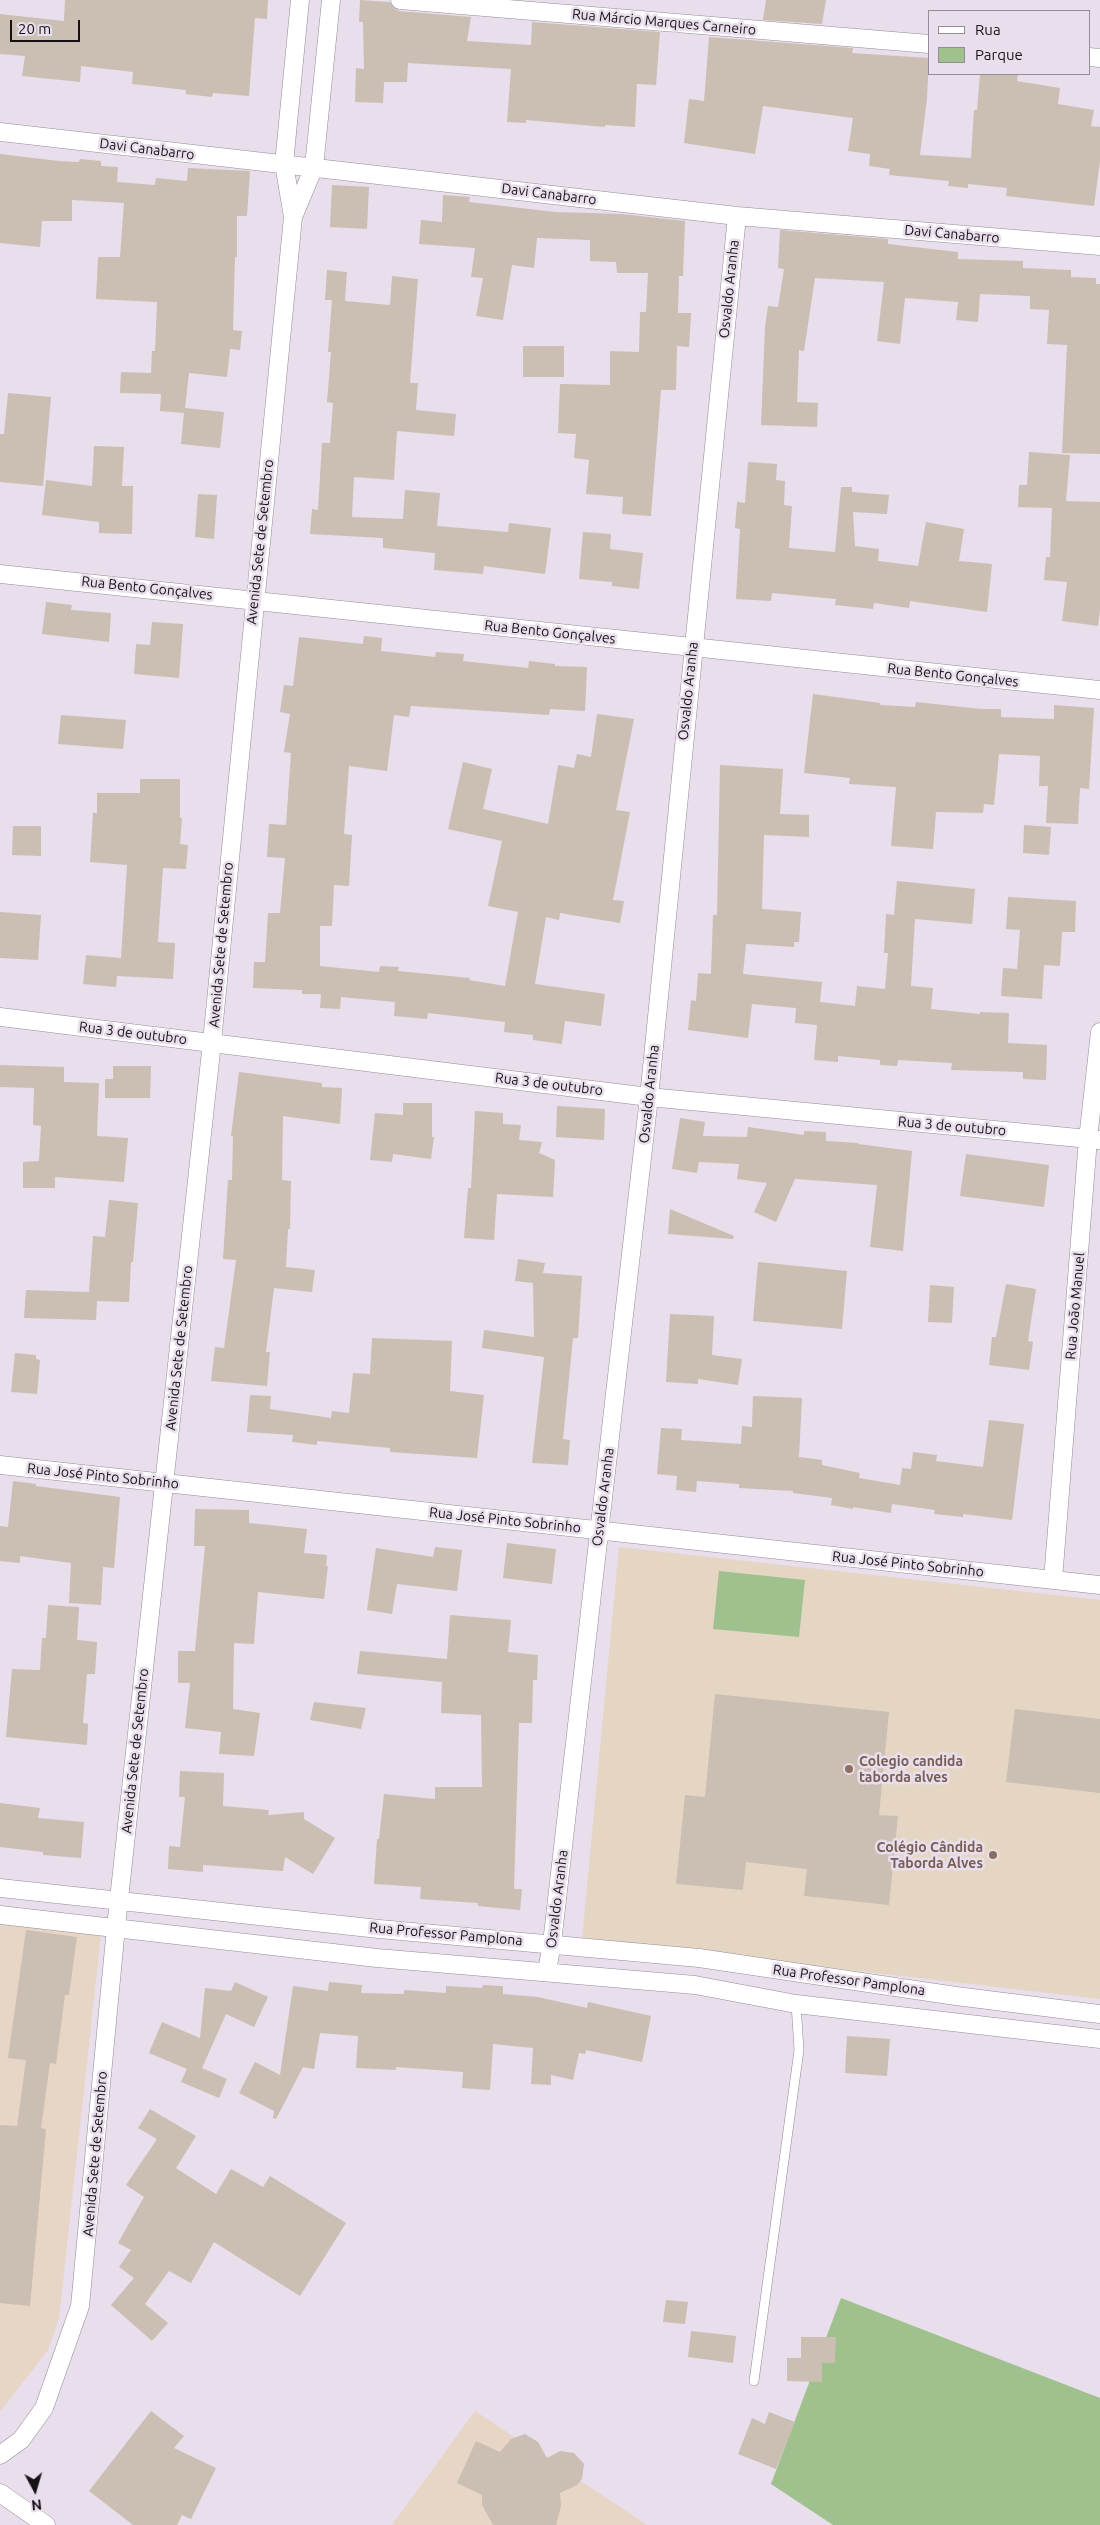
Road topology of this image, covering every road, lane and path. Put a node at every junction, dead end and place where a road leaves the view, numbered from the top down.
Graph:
1 (300, 0) edge
2 (332, 0) edge
3 (400, 0) edge
4 (928, 44) edge
5 (0, 132) edge
6 (284, 164) junction
7 (314, 167) junction
8 (737, 216) junction
9 (293, 217) junction
10 (1100, 246) edge
11 (0, 574) edge
12 (254, 599) junction
13 (692, 648) junction
14 (1100, 690) edge
15 (0, 1017) edge
16 (1100, 1032) edge
17 (212, 1042) junction
18 (649, 1097) junction
19 (1094, 1139) edge
20 (0, 1465) edge
21 (165, 1482) junction
22 (599, 1530) junction
23 (1053, 1580) junction
24 (1100, 1585) edge
25 (0, 1888) edge
26 (119, 1900) junction
27 (0, 1915) edge
28 (116, 1927) junction
29 (379, 1929) junction
30 (552, 1943) junction
31 (377, 1958) junction
32 (699, 1958) junction
33 (547, 1971) junction
34 (695, 1985) junction
35 (796, 2004) junction
36 (1100, 2014) edge
37 (1100, 2039) edge
38 (754, 2381) dead end
39 (0, 2455) edge
40 (0, 2493) edge
41 (46, 2525) edge

1 - 6 street, Avenida Sete de Setembro
2 - 7 street, Avenida Sete de Setembro
3 - 4 street, Rua Márcio Marques Carneiro
5 - 6 street, Davi Canabarro
6 - 7 street, Davi Canabarro
6 - 9 street, Avenida Sete de Setembro
7 - 8 street, Davi Canabarro
7 - 9 street, Avenida Sete de Setembro
8 - 10 street, Davi Canabarro
8 - 13 street, Osvaldo Aranha
9 - 12 street, Avenida Sete de Setembro
11 - 12 street, Rua Bento Gonçalves
12 - 13 street, Rua Bento Gonçalves
12 - 17 street, Avenida Sete de Setembro
13 - 14 street, Rua Bento Gonçalves
13 - 18 street, Osvaldo Aranha
15 - 17 street, Rua 3 de outubro
16 - 19 street, Rua João Manuel
17 - 18 street, Rua 3 de outubro
17 - 21 street, Avenida Sete de Setembro
18 - 19 street, Rua 3 de outubro
18 - 22 street, Osvaldo Aranha
19 - 23 street, Rua João Manuel
20 - 21 street, Rua José Pinto Sobrinho
21 - 22 street, Rua José Pinto Sobrinho
21 - 26 street, Avenida Sete de Setembro
22 - 23 street, Rua José Pinto Sobrinho
22 - 30 street, Osvaldo Aranha
23 - 24 street, Rua José Pinto Sobrinho
25 - 26 street, Rua Professor Pamplona
26 - 28 street, Avenida Sete de Setembro
26 - 29 street, Rua Professor Pamplona
27 - 28 street, Rua Professor Pamplona
28 - 31 street, Rua Professor Pamplona
28 - 39 street, Avenida Sete de Setembro
29 - 30 street, Rua Professor Pamplona
29 - 31 street
30 - 32 street, Rua Professor Pamplona
30 - 33 street, Osvaldo Aranha
31 - 33 street, Rua Professor Pamplona
32 - 34 street
32 - 36 street, Rua Professor Pamplona
33 - 34 street, Rua Professor Pamplona
34 - 35 street, Rua Professor Pamplona
35 - 37 street, Rua Professor Pamplona
35 - 38 lane
40 - 41 street

